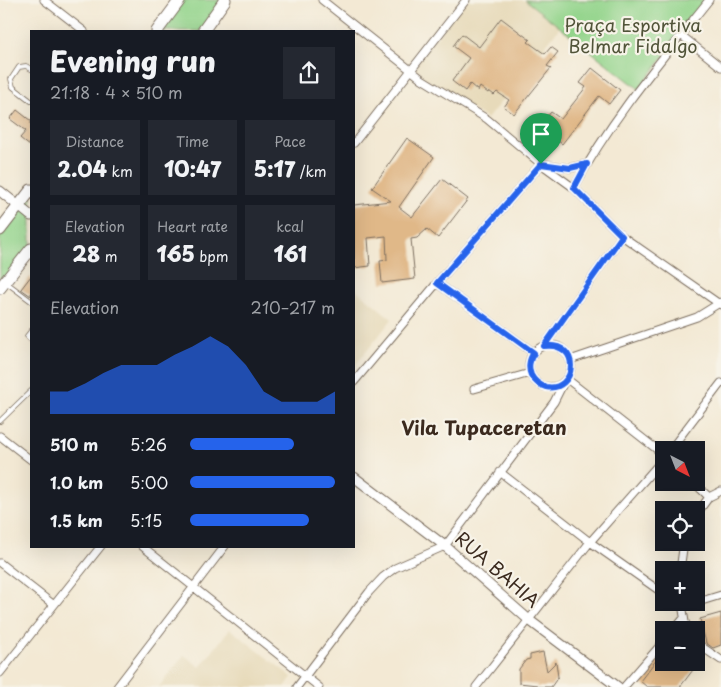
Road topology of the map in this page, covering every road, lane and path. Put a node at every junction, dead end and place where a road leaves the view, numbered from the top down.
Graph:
1 (44, 0) edge
2 (180, 0) edge
3 (226, 0) edge
4 (322, 0) edge
5 (466, 0) edge
6 (709, 0) edge
7 (83, 30) edge
8 (158, 30) edge
9 (204, 30) edge
10 (681, 35) junction
11 (721, 67) edge
12 (30, 68) edge
13 (411, 70) junction
14 (30, 100) edge
15 (355, 141) edge
16 (541, 164) junction
17 (587, 164) junction
18 (574, 188) junction
19 (0, 191) edge
20 (30, 191) edge
21 (19, 206) junction
22 (30, 215) edge
23 (0, 230) edge
24 (622, 236) junction
25 (30, 250) edge
26 (437, 283) junction
27 (2, 285) edge
28 (30, 300) edge
29 (721, 303) edge
30 (544, 346) junction
31 (534, 353) junction
32 (570, 360) junction
33 (530, 373) junction
34 (355, 381) edge
35 (565, 381) junction
36 (721, 383) edge
37 (474, 389) dead end
38 (30, 392) edge
39 (0, 421) edge
40 (2, 440) edge
41 (677, 441) edge
42 (655, 449) edge
43 (30, 459) edge
44 (655, 466) edge
45 (500, 472) junction
46 (355, 478) edge
47 (703, 491) edge
48 (721, 491) edge
49 (709, 497) junction
50 (705, 502) edge
51 (590, 542) junction
52 (445, 546) junction
53 (99, 548) edge
54 (144, 548) edge
55 (224, 548) edge
56 (0, 563) edge
57 (194, 588) junction
58 (655, 588) edge
59 (721, 595) edge
60 (705, 599) edge
61 (54, 605) junction
62 (683, 611) edge
63 (684, 618) junction
64 (529, 620) junction
65 (682, 621) edge
66 (685, 621) edge
67 (705, 648) edge
68 (655, 652) edge
69 (721, 660) edge
70 (0, 673) edge
71 (305, 676) junction
72 (117, 687) edge
73 (297, 687) edge
74 (319, 687) edge
75 (476, 687) edge
76 (618, 687) edge
77 (624, 687) edge

1 - 7 street
2 - 8 main road
3 - 9 main road
4 - 13 street
5 - 13 street
6 - 10 street
10 - 11 street
10 - 17 street
12 - 14 lane
13 - 15 street
13 - 16 street
16 - 17 street
16 - 18 street
16 - 26 street
17 - 18 street
18 - 24 street
19 - 21 street
20 - 21 main road
21 - 22 street
21 - 23 main road
24 - 29 street
24 - 30 street
25 - 27 main road
26 - 31 street
26 - 34 street
27 - 28 lane
29 - 32 street
30 - 31 street
30 - 32 street
31 - 33 street
32 - 35 street
33 - 35 street
33 - 37 street
35 - 42 street
35 - 45 street
36 - 41 street
38 - 39 lane
40 - 43 street
44 - 51 street
45 - 51 street
45 - 52 street
46 - 52 street, RUA BAHIA
47 - 49 street
48 - 49 street
49 - 50 street
51 - 58 street
51 - 64 street
52 - 64 street, RUA BAHIA
52 - 71 street
53 - 61 street
54 - 57 street
55 - 57 street
56 - 61 street
57 - 71 street
57 - 72 street
59 - 60 street
61 - 70 street
62 - 63 street
63 - 65 street
63 - 66 street
64 - 75 street
64 - 76 street, RUA BAHIA
67 - 69 street
68 - 77 street
71 - 73 street
71 - 74 street

